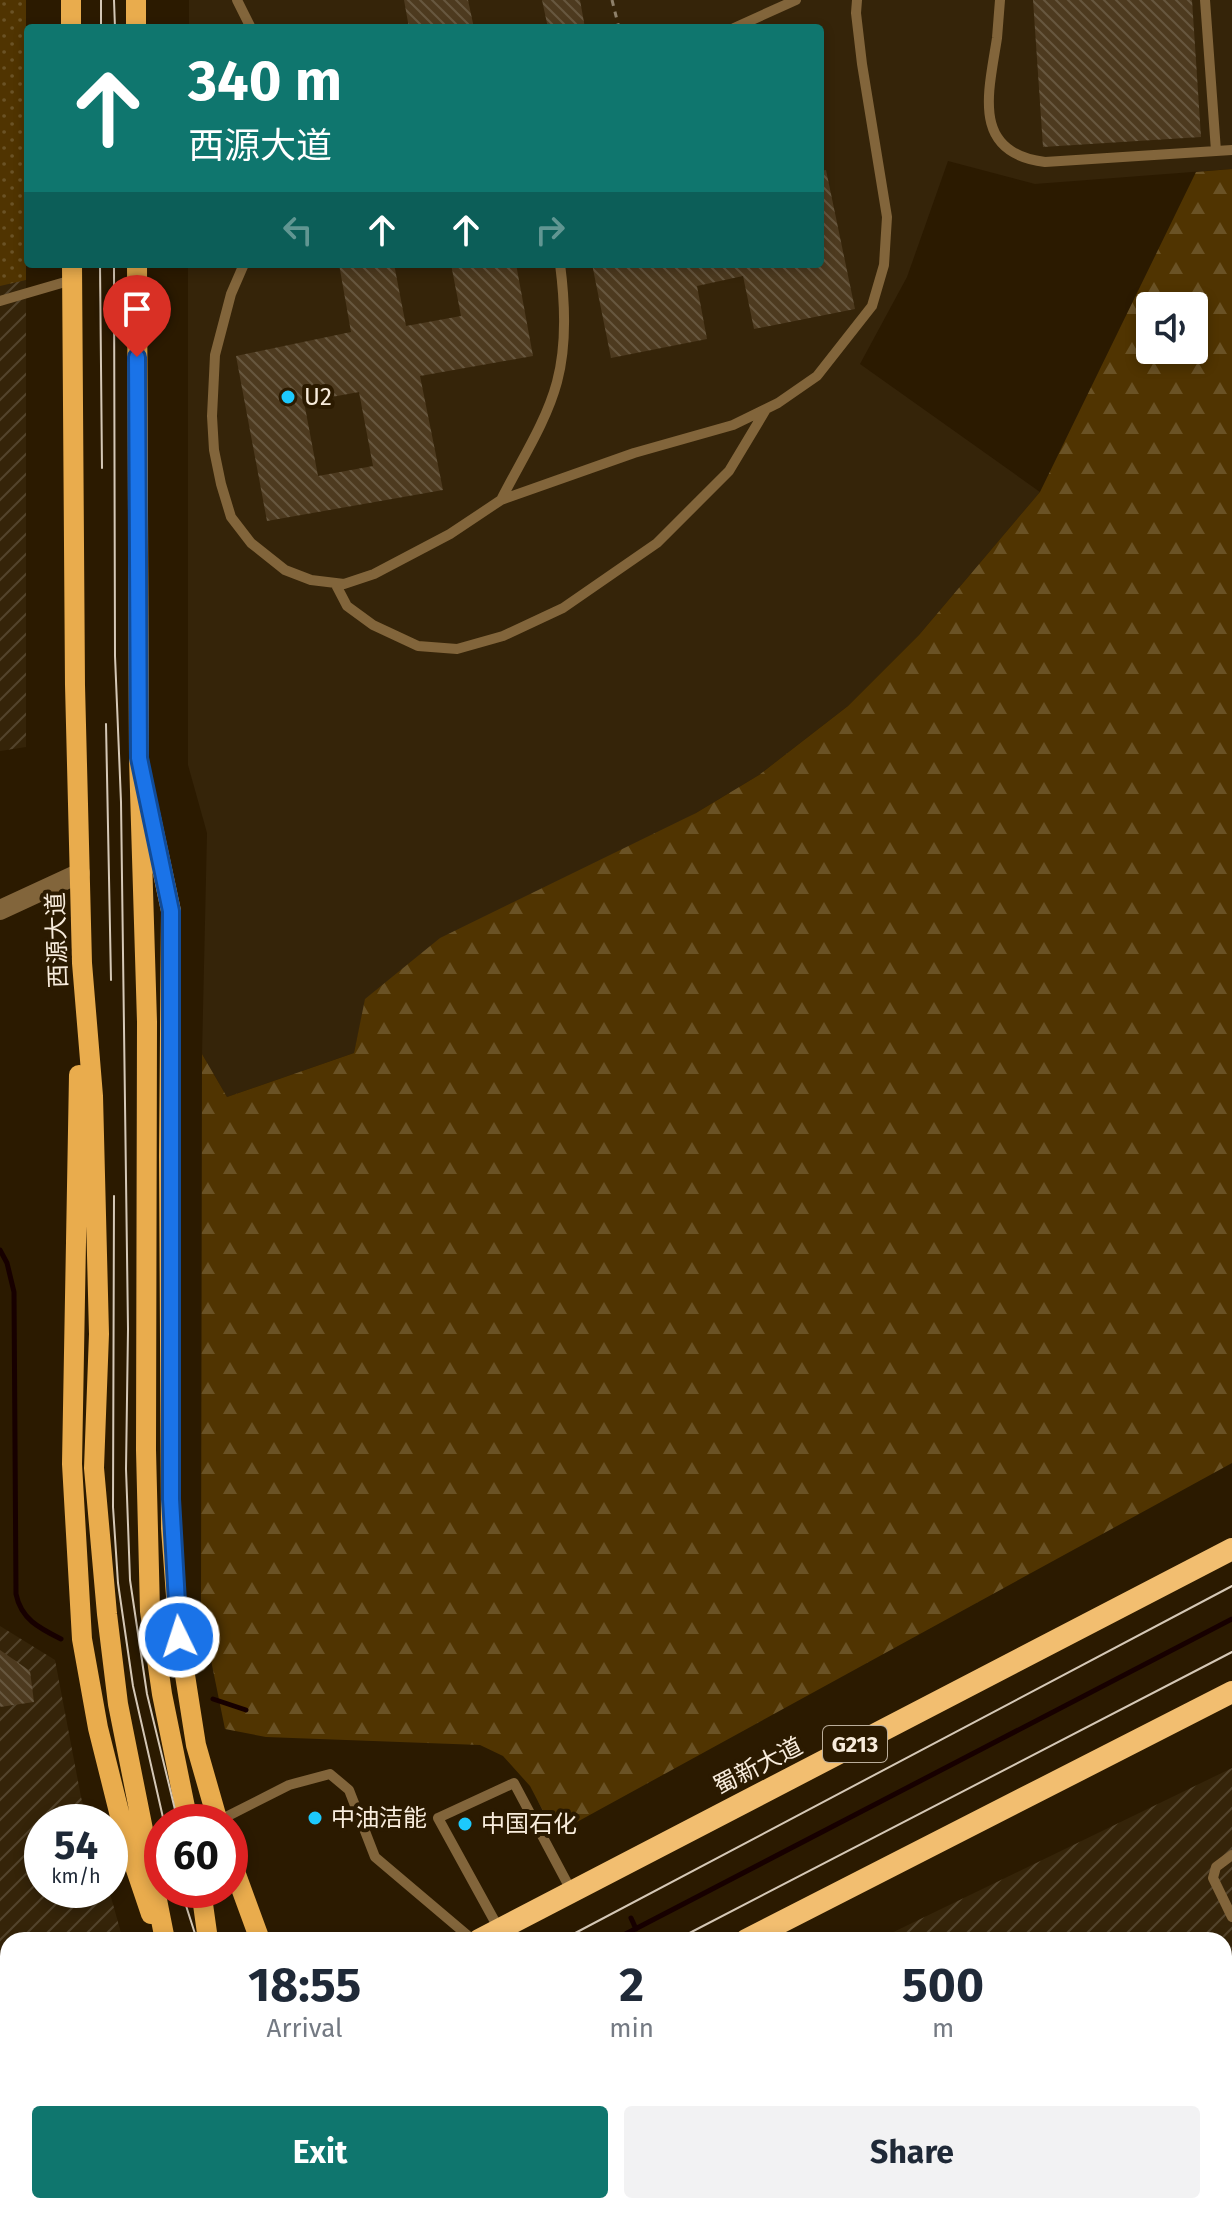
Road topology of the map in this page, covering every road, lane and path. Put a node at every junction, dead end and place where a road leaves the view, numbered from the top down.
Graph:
1 (71, 0) edge
2 (136, 0) edge
3 (237, 0) edge
4 (612, 0) edge
5 (796, 0) edge
6 (857, 0) edge
7 (1000, 0) edge
8 (1205, 0) edge
9 (71, 24) edge
10 (136, 24) edge
11 (249, 24) edge
12 (618, 24) edge
13 (743, 24) edge
14 (1232, 150) edge
15 (1216, 151) junction
16 (137, 268) edge
17 (242, 268) edge
18 (560, 268) edge
19 (72, 272) edge
20 (0, 301) edge
21 (766, 409) junction
22 (501, 500) junction
23 (335, 583) junction
24 (139, 758) junction
25 (80, 873) junction
26 (0, 910) edge
27 (82, 963) junction
28 (1232, 1549) edge
29 (1232, 1692) edge
30 (184, 1804) edge
31 (213, 1804) edge
32 (248, 1806) edge
33 (1232, 1855) edge
34 (572, 1892) junction
35 (248, 1907) edge
36 (204, 1908) edge
37 (1232, 1917) edge
38 (499, 1929) junction
39 (160, 1932) edge
40 (161, 1932) edge
41 (207, 1932) edge
42 (257, 1932) edge
43 (466, 1932) edge
44 (493, 1932) edge
45 (762, 1932) edge

1 - 9 main road
2 - 10 main road
3 - 11 lane
4 - 12 path
5 - 13 lane
6 - 21 lane
7 - 15 lane
8 - 15 lane
14 - 15 lane
16 - 24 main road
17 - 23 lane
18 - 22 lane
19 - 20 lane
19 - 25 main road, 西源大道
21 - 22 lane
21 - 23 lane
22 - 23 lane
24 - 30 main road
24 - 31 main road
25 - 26 street
25 - 27 main road, 西源大道
27 - 39 main road
27 - 40 main road, 西源大道
28 - 34 highway, 蜀新大道 / G213
29 - 45 highway
32 - 43 lane
33 - 37 lane
34 - 38 highway, 蜀新大道 / G213
34 - 38 lane
35 - 42 main road
36 - 41 main road, bridge
38 - 44 highway, 蜀新大道 / G213

